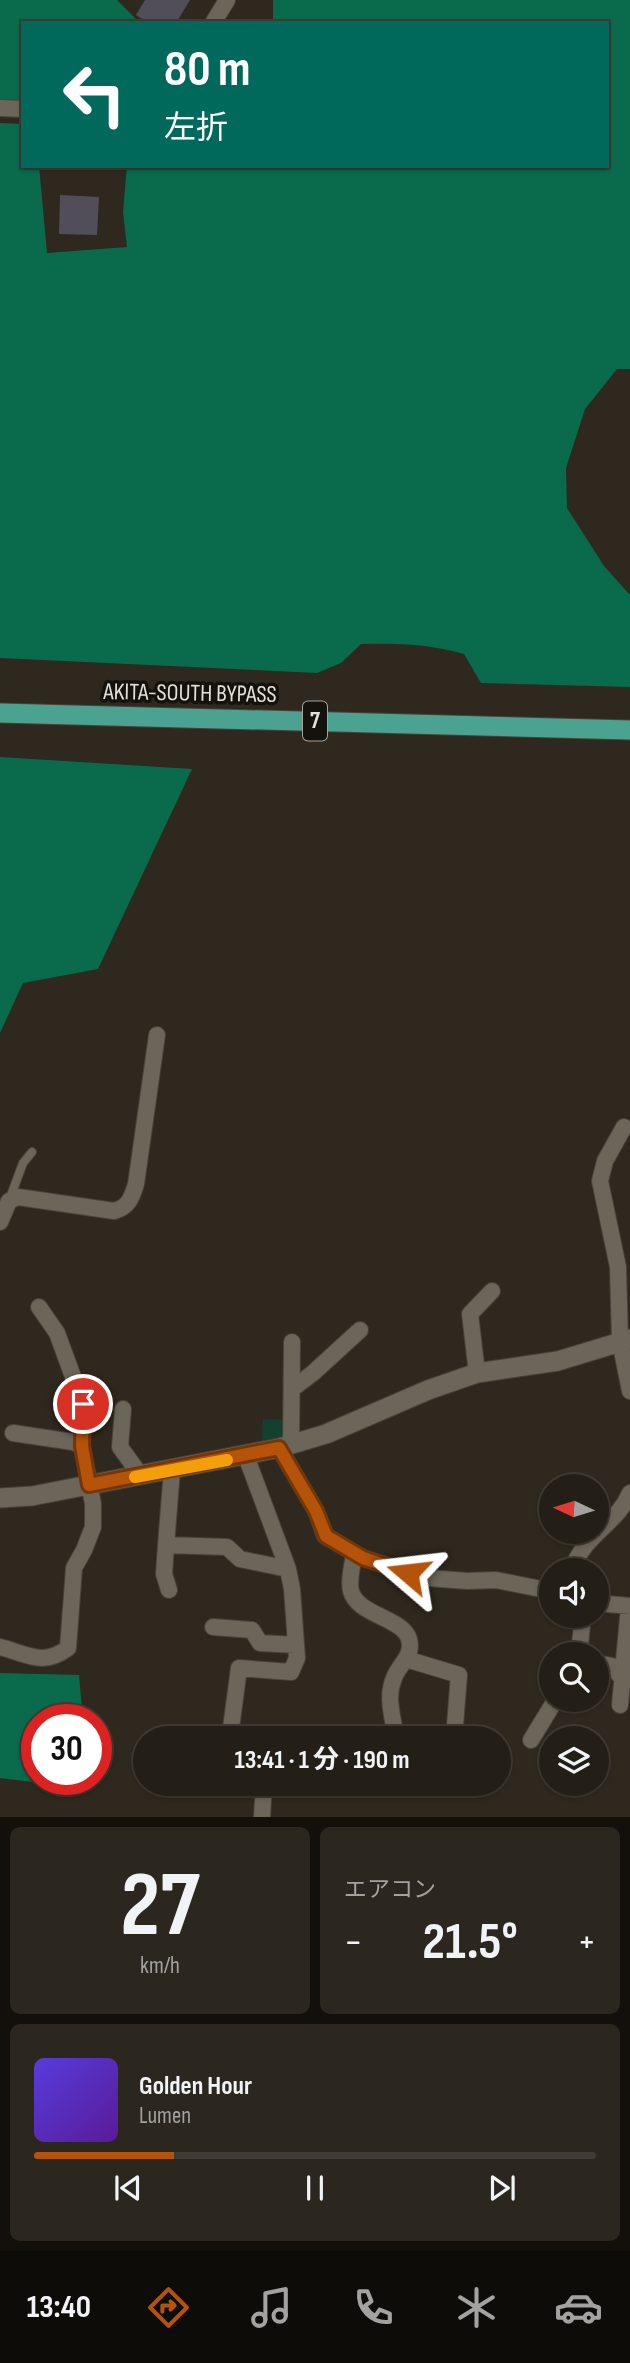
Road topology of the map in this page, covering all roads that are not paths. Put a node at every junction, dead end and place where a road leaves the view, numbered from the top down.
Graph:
1 (227, 0) edge
2 (214, 21) edge
3 (0, 108) edge
4 (21, 109) edge
5 (0, 713) edge
6 (630, 730) edge
7 (157, 1035) dead end
8 (624, 1127) dead end
9 (32, 1152) dead end
10 (9, 1201) junction
11 (0, 1222) edge
12 (492, 1291) dead end
13 (39, 1307) dead end
14 (360, 1330) dead end
15 (625, 1340) edge
16 (292, 1342) dead end
17 (477, 1373) junction
18 (292, 1389) junction
19 (630, 1391) edge
20 (123, 1409) dead end
21 (13, 1433) dead end
22 (82, 1446) junction
23 (285, 1446) junction
24 (246, 1456) junction
25 (172, 1469) junction
26 (141, 1476) junction
27 (89, 1485) junction
28 (630, 1493) edge
29 (0, 1498) edge
30 (166, 1545) junction
31 (354, 1553) junction
32 (576, 1558) edge
33 (288, 1569) junction
34 (539, 1589) edge
35 (169, 1590) dead end
36 (609, 1604) edge
37 (630, 1606) edge
38 (213, 1627) dead end
39 (296, 1645) junction
40 (0, 1647) edge
41 (406, 1659) junction
42 (609, 1665) edge
43 (626, 1684) edge
44 (620, 1705) dead end
45 (548, 1712) edge
46 (231, 1726) edge
47 (394, 1726) edge
48 (455, 1726) dead end
49 (531, 1740) dead end
50 (263, 1796) edge
51 (262, 1817) edge

1 - 2 street
3 - 4 street
5 - 6 highway, AKITA-SOUTH BYPASS / 7
7 - 10 street
8 - 15 street
9 - 10 lane
10 - 11 street
12 - 17 street
13 - 22 street
14 - 18 street
15 - 17 street
15 - 19 street
16 - 18 street
17 - 23 street
18 - 23 street
20 - 26 street
21 - 22 street
22 - 27 street
23 - 24 street
23 - 31 street
24 - 25 street
24 - 33 street
25 - 26 street
25 - 30 street
26 - 27 street
27 - 29 street
27 - 40 street
28 - 32 street
30 - 33 street
30 - 35 street
31 - 34 street
31 - 41 street
33 - 39 street
36 - 37 street
37 - 43 street
38 - 39 street
39 - 46 street
41 - 47 street
41 - 48 street
42 - 43 street
43 - 44 street
45 - 49 street
50 - 51 street

